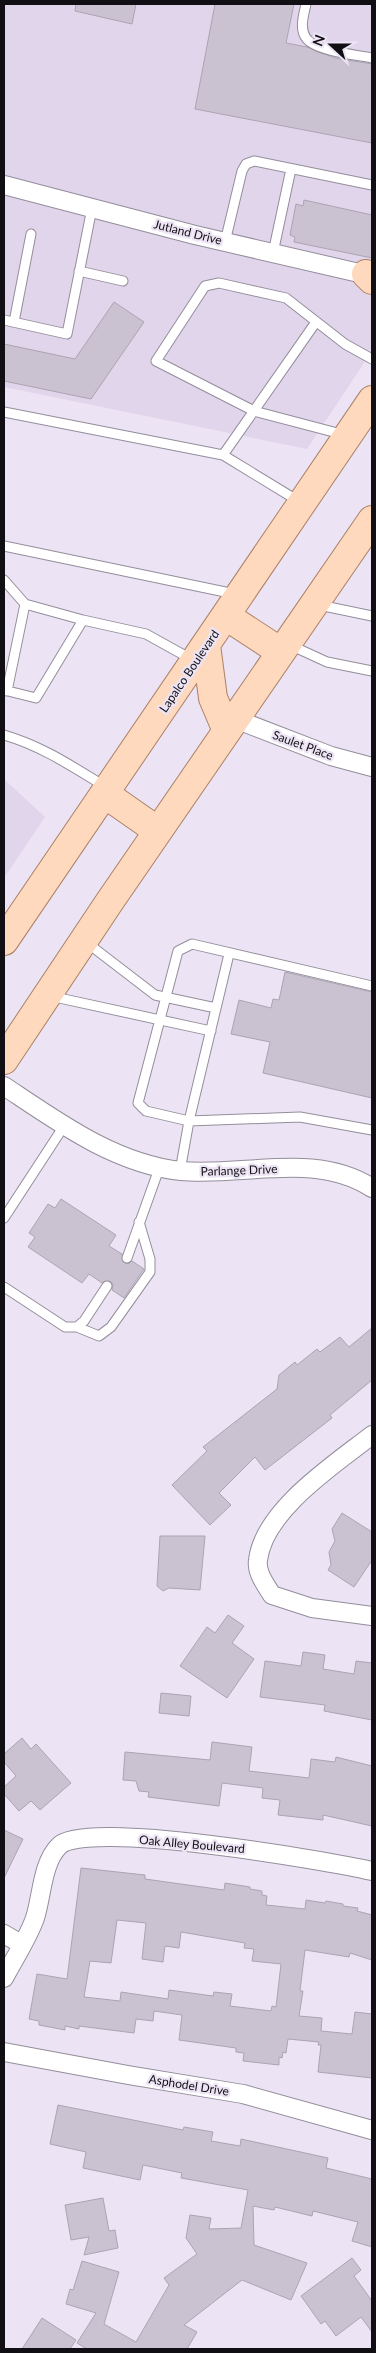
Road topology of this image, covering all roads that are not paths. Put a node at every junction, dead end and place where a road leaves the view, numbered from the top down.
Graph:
1 (306, 4) edge
2 (372, 58) edge
3 (291, 169) junction
4 (4, 185) edge
5 (372, 185) edge
6 (92, 208) junction
7 (31, 234) dead end
8 (225, 242) junction
9 (274, 253) junction
10 (79, 271) junction
11 (370, 277) edge
12 (123, 281) dead end
13 (4, 320) edge
14 (14, 322) junction
15 (316, 322) junction
16 (372, 358) edge
17 (372, 400) edge
18 (254, 411) junction
19 (4, 412) edge
20 (348, 436) junction
21 (223, 455) junction
22 (303, 503) junction
23 (369, 529) edge
24 (4, 546) edge
25 (4, 580) edge
26 (25, 604) junction
27 (315, 604) junction
28 (233, 606) junction
29 (372, 616) edge
30 (83, 620) junction
31 (284, 648) junction
32 (201, 653) junction
33 (372, 671) edge
34 (6, 690) edge
35 (231, 725) junction
36 (4, 735) edge
37 (372, 767) edge
38 (107, 791) junction
39 (158, 831) junction
40 (7, 929) edge
41 (84, 940) junction
42 (229, 954) junction
43 (372, 986) edge
44 (47, 996) junction
45 (165, 997) junction
46 (216, 1008) junction
47 (160, 1019) junction
48 (14, 1030) edge
49 (211, 1030) junction
50 (4, 1060) edge
51 (4, 1086) edge
52 (190, 1121) junction
53 (64, 1126) junction
54 (372, 1130) edge
55 (160, 1166) junction
56 (180, 1170) junction
57 (372, 1188) edge
58 (4, 1218) edge
59 (139, 1222) junction
60 (127, 1258) dead end
61 (107, 1286) dead end
62 (4, 1287) edge
63 (77, 1327) junction
64 (372, 1435) edge
65 (372, 1616) edge
66 (372, 1871) edge
67 (4, 1934) edge
68 (21, 1944) junction
69 (4, 1978) edge
70 (4, 2052) edge
71 (372, 2130) edge

1 - 2 lane
3 - 5 lane
3 - 8 lane
3 - 9 lane
4 - 6 street, Jutland Drive
6 - 8 street, Jutland Drive
6 - 10 lane
7 - 14 lane
8 - 9 street, Jutland Drive
9 - 11 street, Jutland Drive
10 - 12 lane
10 - 14 lane
13 - 14 lane
15 - 16 lane
15 - 18 lane
15 - 18 lane
17 - 20 main road, Lapalco Boulevard
18 - 20 lane
18 - 21 lane
19 - 21 lane
20 - 22 main road, Lapalco Boulevard
21 - 22 lane
22 - 28 main road, Lapalco Boulevard
23 - 27 main road
24 - 28 lane
25 - 26 lane
26 - 30 lane
26 - 34 lane
27 - 29 lane
27 - 31 main road
28 - 31 main road
28 - 32 main road, Lapalco Boulevard
30 - 32 lane
30 - 34 lane
31 - 33 lane
31 - 35 main road
32 - 35 main road
32 - 38 main road, Lapalco Boulevard
35 - 37 street, Saulet Place
35 - 39 main road
36 - 38 lane
38 - 39 main road
38 - 40 main road, Lapalco Boulevard
39 - 41 main road
41 - 44 main road
41 - 45 lane
42 - 43 lane
42 - 45 lane
42 - 46 lane
44 - 47 lane
44 - 48 main road
45 - 46 lane
45 - 47 lane
46 - 49 lane
47 - 49 lane
47 - 52 lane
48 - 50 main road
49 - 52 lane
51 - 53 street, Parlange Drive
52 - 54 lane
52 - 56 lane
53 - 55 street, Parlange Drive
53 - 58 lane
55 - 56 street, Parlange Drive
55 - 59 lane
56 - 57 street, Parlange Drive
59 - 60 lane
59 - 63 lane
61 - 63 lane
62 - 63 lane
64 - 65 street
66 - 68 street, Oak Alley Boulevard
67 - 68 street
68 - 69 street, Oak Alley Boulevard
70 - 71 street, Asphodel Drive

